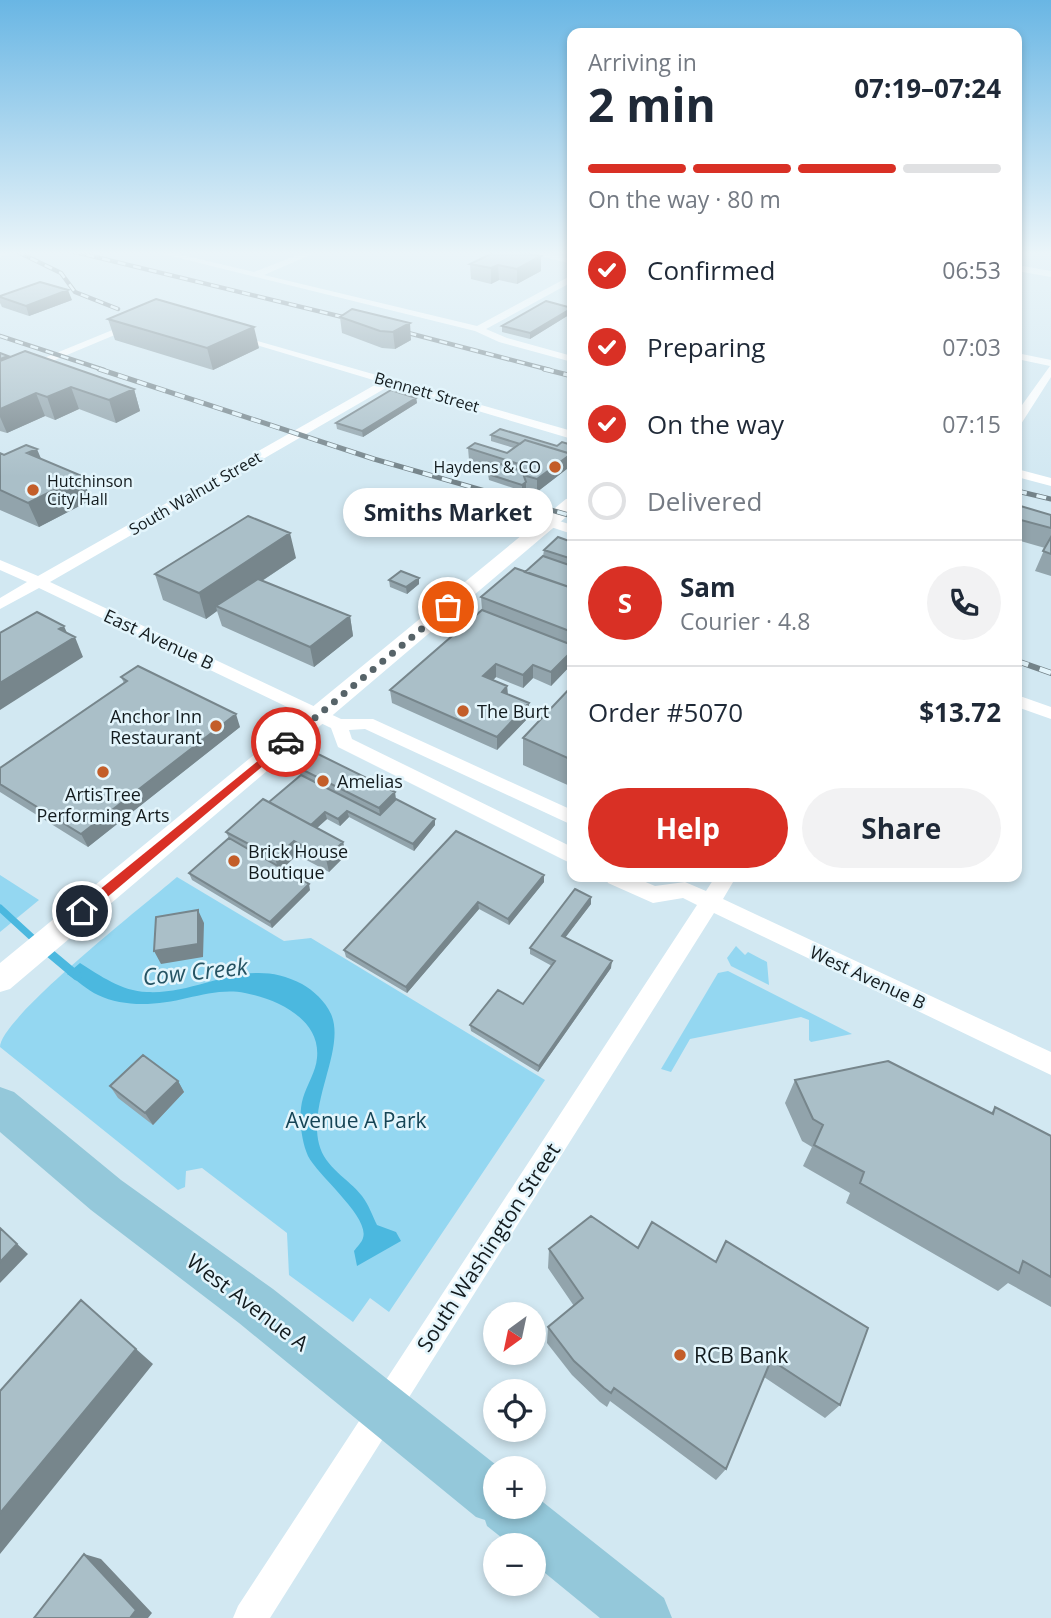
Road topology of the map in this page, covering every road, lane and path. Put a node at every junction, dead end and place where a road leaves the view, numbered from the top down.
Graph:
1 (129, 327) edge
2 (468, 327) edge
3 (483, 327) edge
4 (478, 329) junction
5 (225, 332) edge
6 (1022, 357) edge
7 (567, 358) edge
8 (1051, 363) edge
9 (1051, 369) edge
10 (0, 380) edge
11 (390, 381) junction
12 (1022, 413) edge
13 (567, 434) edge
14 (1022, 474) edge
15 (1051, 482) edge
16 (567, 507) edge
17 (550, 522) junction
18 (567, 528) edge
19 (0, 564) edge
20 (38, 582) junction
21 (0, 604) edge
22 (1022, 703) edge
23 (1051, 713) edge
24 (318, 715) junction
25 (339, 725) junction
26 (567, 816) edge
27 (567, 854) edge
28 (626, 882) edge
29 (723, 882) edge
30 (682, 883) edge
31 (710, 902) junction
32 (5, 976) edge
33 (1051, 1064) edge
34 (0, 1106) edge
35 (385, 1408) junction
36 (483, 1488) edge
37 (521, 1519) edge
38 (250, 1618) edge
39 (644, 1618) edge

1 - 10 street
2 - 4 street
3 - 4 street
4 - 7 street
5 - 11 street, Bennett Street
6 - 8 street
9 - 12 street
11 - 13 street, Bennett Street
11 - 20 street, South Walnut Street
14 - 15 street
16 - 17 street
17 - 18 street
17 - 24 street
19 - 20 street, East Avenue B
20 - 21 street, South Walnut Street
20 - 24 street, East Avenue B
22 - 23 street
24 - 25 street
24 - 32 street
25 - 26 street
25 - 27 street
28 - 30 street, West Avenue B
29 - 31 street, South Washington Street
30 - 31 street, West Avenue B
31 - 33 street, West Avenue B
31 - 35 street, South Washington Street
34 - 35 main road, West Avenue A
35 - 36 main road, West Avenue A
35 - 38 street, South Washington Street
37 - 39 main road

